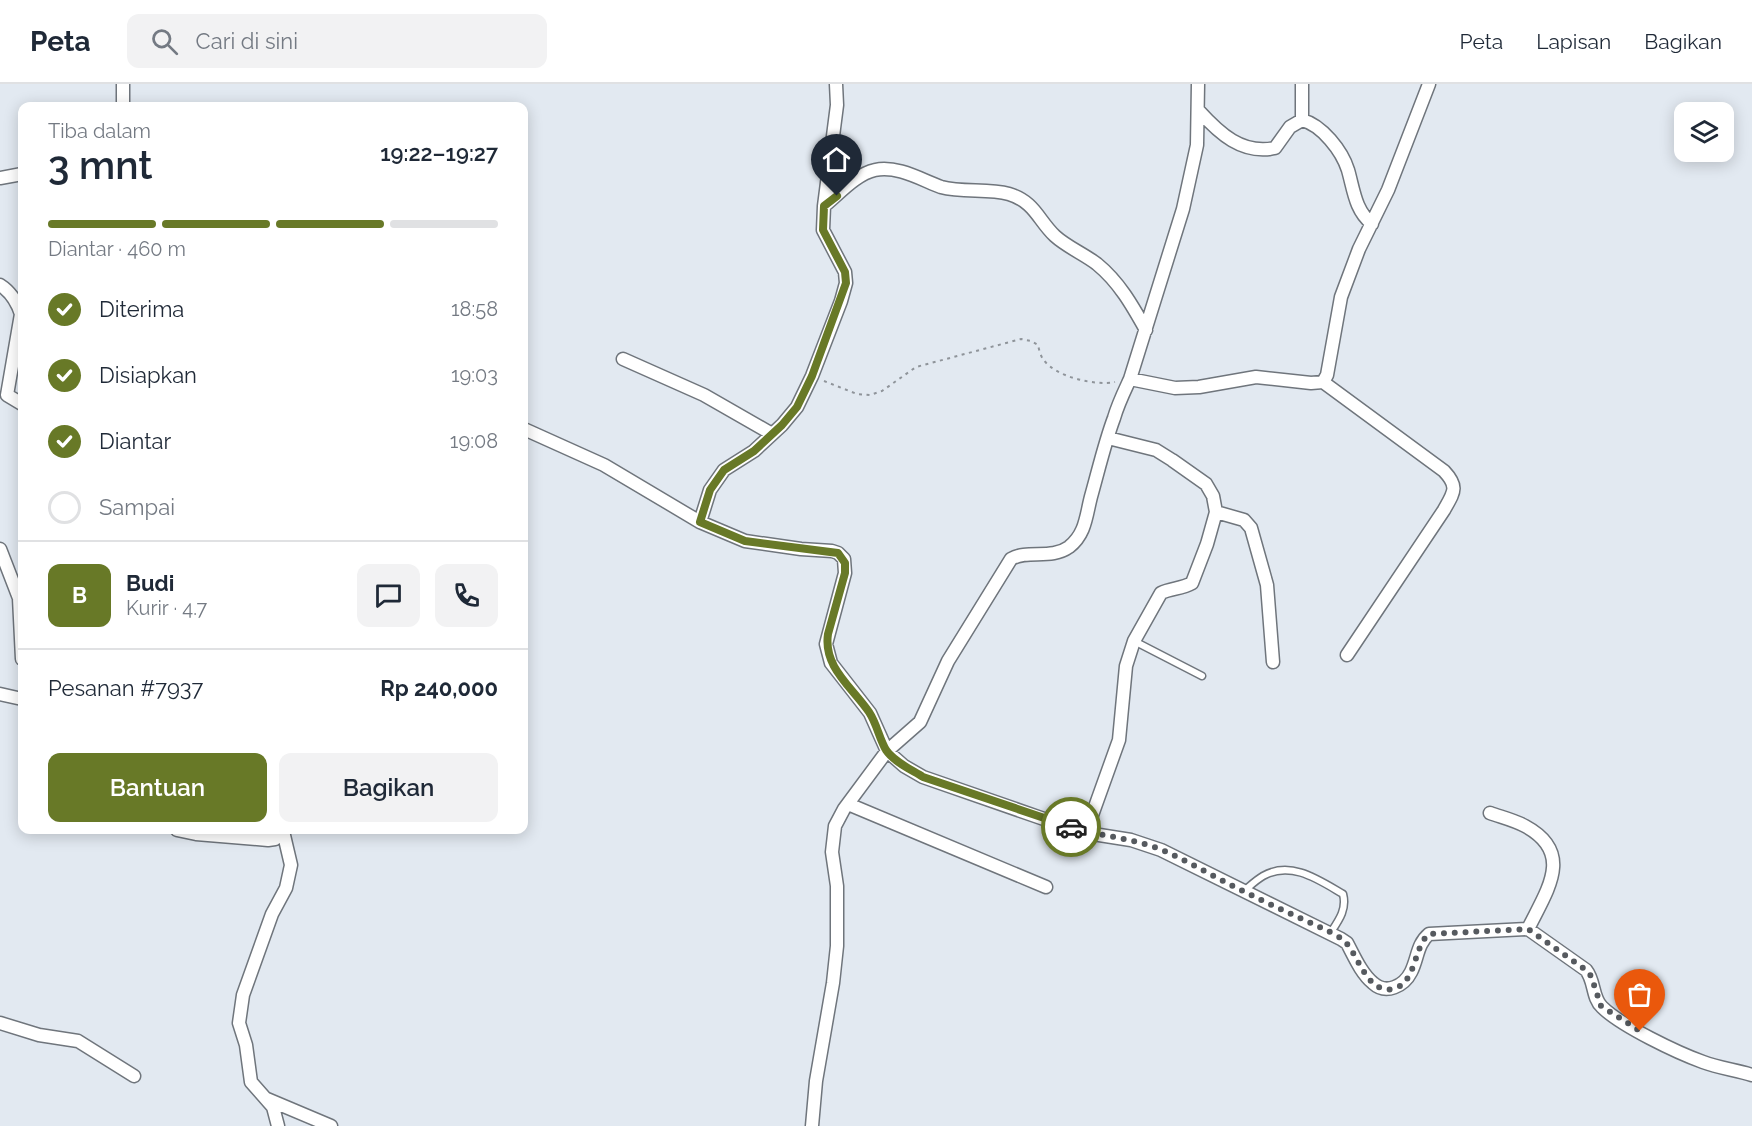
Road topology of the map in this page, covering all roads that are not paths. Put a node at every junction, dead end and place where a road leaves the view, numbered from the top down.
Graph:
1 (123, 84) edge
2 (837, 84) edge
3 (1198, 84) edge
4 (1302, 84) edge
5 (1429, 84) edge
6 (123, 102) edge
7 (1199, 111) junction
8 (1302, 120) junction
9 (18, 175) edge
10 (0, 178) edge
11 (824, 206) junction
12 (1372, 224) junction
13 (0, 285) edge
14 (18, 306) edge
15 (18, 328) edge
16 (1146, 330) junction
17 (623, 359) dead end
18 (1130, 379) junction
19 (1323, 382) junction
20 (4, 396) edge
21 (18, 402) edge
22 (528, 432) edge
23 (772, 434) junction
24 (1108, 438) junction
25 (1216, 512) junction
26 (700, 522) junction
27 (0, 549) edge
28 (18, 595) edge
29 (1134, 641) junction
30 (1347, 655) dead end
31 (1273, 662) dead end
32 (1202, 676) dead end
33 (0, 694) edge
34 (18, 698) edge
35 (887, 751) junction
36 (848, 804) junction
37 (1490, 813) dead end
38 (1086, 832) junction
39 (200, 834) edge
40 (280, 834) edge
41 (285, 834) edge
42 (1046, 887) dead end
43 (1244, 892) junction
44 (1528, 929) junction
45 (1331, 932) junction
46 (0, 1023) edge
47 (1752, 1075) edge
48 (134, 1076) dead end
49 (263, 1097) junction
50 (278, 1126) edge
51 (331, 1126) edge
52 (812, 1126) edge

1 - 6 street
2 - 11 street
3 - 7 street
4 - 8 street
5 - 12 street
7 - 8 street
7 - 16 street
8 - 12 street
9 - 10 street
11 - 16 street
11 - 23 street
12 - 19 street
13 - 14 street
15 - 20 street
16 - 18 street
17 - 23 street
18 - 19 street
18 - 24 street
19 - 30 street
20 - 21 street
22 - 26 street
23 - 26 street
24 - 25 street
24 - 35 street
25 - 29 street
25 - 31 street
26 - 35 street
27 - 28 street
29 - 32 lane
29 - 38 street
33 - 34 street
35 - 36 street
35 - 38 street
36 - 42 street
36 - 52 street
37 - 44 street
38 - 43 street
39 - 40 street
41 - 49 street
43 - 45 street
43 - 45 lane
44 - 45 street
44 - 47 street
46 - 48 street
49 - 50 street
49 - 51 street

